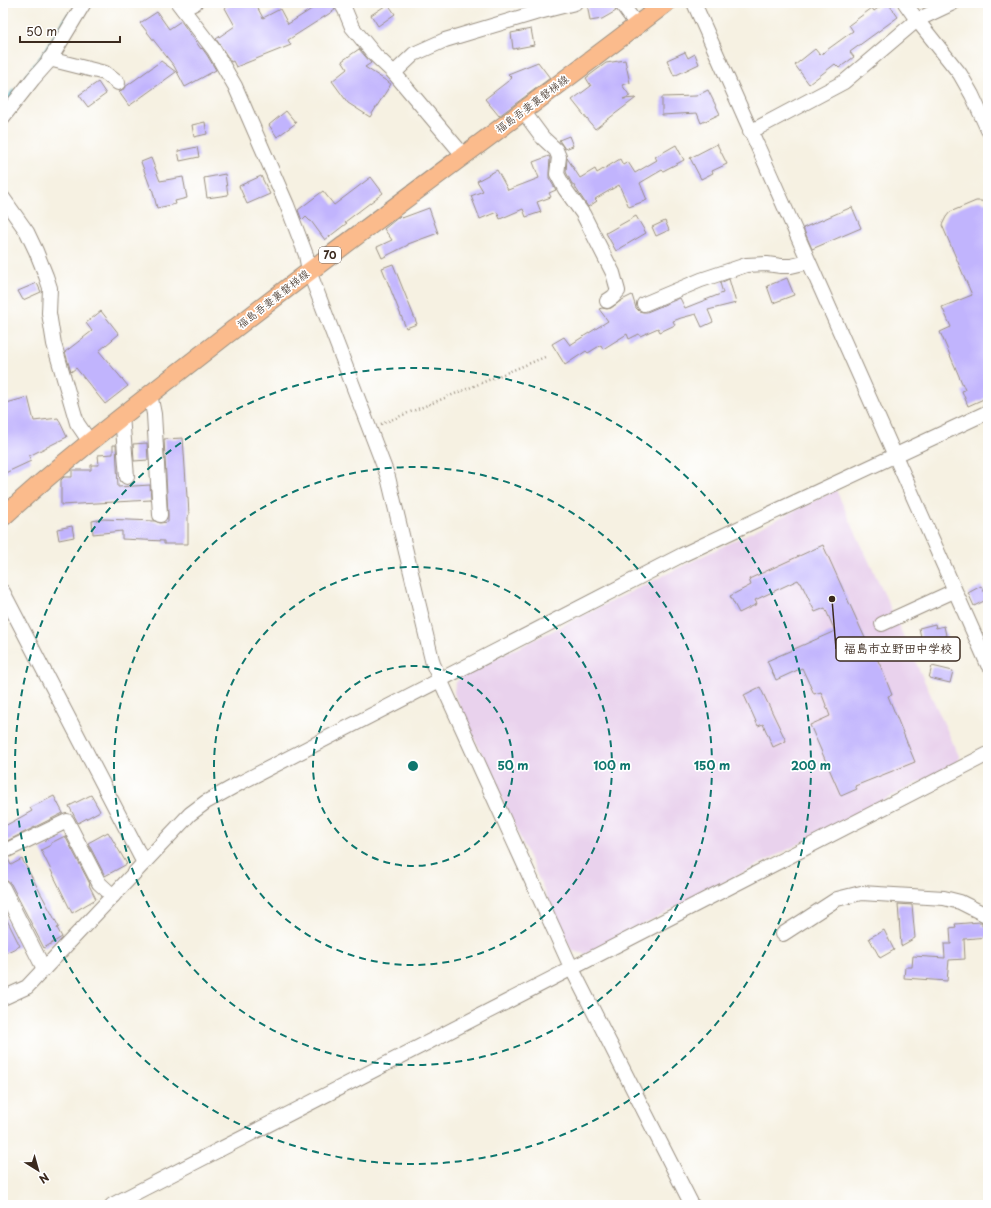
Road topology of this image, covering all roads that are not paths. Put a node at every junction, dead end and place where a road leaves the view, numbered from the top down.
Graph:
1 (84, 3) edge
2 (341, 3) edge
3 (574, 3) edge
4 (621, 3) edge
5 (666, 3) edge
6 (694, 3) edge
7 (905, 3) edge
8 (953, 3) edge
9 (185, 5) edge
10 (917, 20) junction
11 (637, 25) junction
12 (50, 59) junction
13 (394, 73) junction
14 (118, 83) dead end
15 (523, 111) junction
16 (3, 117) edge
17 (988, 130) edge
18 (750, 132) junction
19 (464, 156) junction
20 (3, 198) edge
21 (808, 262) junction
22 (309, 271) junction
23 (607, 301) dead end
24 (644, 304) dead end
25 (150, 394) junction
26 (988, 412) edge
27 (122, 416) junction
28 (90, 442) junction
29 (894, 455) junction
30 (126, 477) dead end
31 (160, 515) dead end
32 (3, 517) edge
33 (954, 591) junction
34 (3, 592) edge
35 (882, 624) dead end
36 (984, 646) edge
37 (988, 665) edge
38 (441, 679) junction
39 (988, 754) edge
40 (3, 852) edge
41 (144, 863) junction
42 (3, 888) edge
43 (112, 896) junction
44 (988, 916) edge
45 (783, 934) dead end
46 (572, 968) junction
47 (44, 969) junction
48 (3, 998) edge
49 (113, 1205) edge
50 (692, 1205) edge

1 - 12 street
2 - 13 street
3 - 13 street
4 - 11 street
5 - 11 main road, 福島吾妻裏磐梯線 / 70
6 - 18 street
7 - 10 street
8 - 10 street
9 - 22 street
10 - 17 street
10 - 18 street
11 - 15 main road, 福島吾妻裏磐梯線 / 70
12 - 14 street
12 - 16 street
13 - 19 street
15 - 19 main road, 福島吾妻裏磐梯線 / 70
15 - 23 street
18 - 21 street
19 - 22 main road, 福島吾妻裏磐梯線 / 70
20 - 28 street
21 - 24 street
21 - 29 street
22 - 25 main road, 福島吾妻裏磐梯線 / 70
22 - 38 street
25 - 27 main road, 福島吾妻裏磐梯線 / 70
25 - 31 street
26 - 29 street
27 - 28 main road, 福島吾妻裏磐梯線 / 70
27 - 30 street
28 - 32 main road, 福島吾妻裏磐梯線 / 70
29 - 33 street
29 - 38 street
33 - 35 street
33 - 36 street
34 - 41 street
36 - 37 street
38 - 41 street
38 - 46 street
39 - 46 street
40 - 43 street
41 - 43 street
42 - 47 street
43 - 47 street
44 - 45 street
46 - 49 street
46 - 50 street
47 - 48 street

